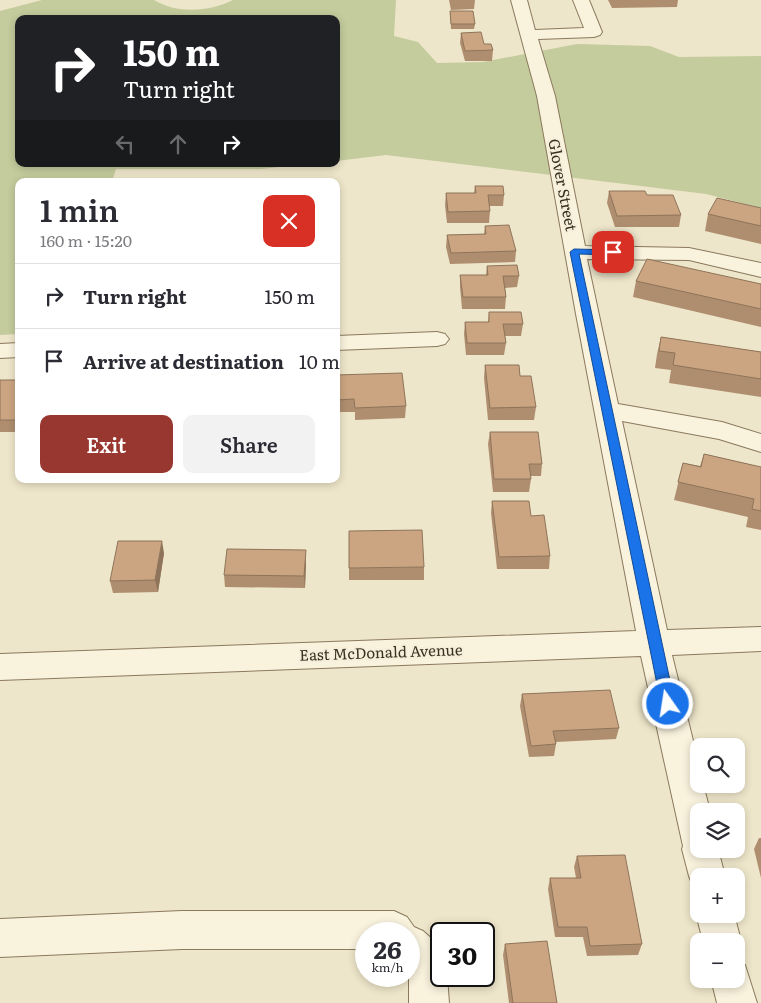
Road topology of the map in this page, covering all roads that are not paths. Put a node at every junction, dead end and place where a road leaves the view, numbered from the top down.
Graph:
1 (519, 0) edge
2 (580, 0) edge
3 (529, 34) junction
4 (574, 252) junction
5 (761, 270) edge
6 (438, 340) dead end
7 (340, 343) edge
8 (0, 350) edge
9 (15, 350) edge
10 (606, 410) junction
11 (761, 444) edge
12 (761, 639) edge
13 (654, 642) junction
14 (0, 667) edge
15 (690, 803) edge
16 (355, 930) edge
17 (0, 938) edge
18 (420, 954) edge
19 (734, 988) edge
20 (429, 1003) edge
21 (738, 1003) edge

1 - 3 street, Glover Street
2 - 3 street
3 - 4 street, Glover Street
4 - 5 street
4 - 10 street, Glover Street
6 - 7 street
8 - 9 street
10 - 11 street
10 - 13 street, Glover Street
12 - 13 street, East McDonald Avenue
13 - 14 street, East McDonald Avenue
13 - 15 street, Glover Street
16 - 17 street
18 - 20 street
19 - 21 street

